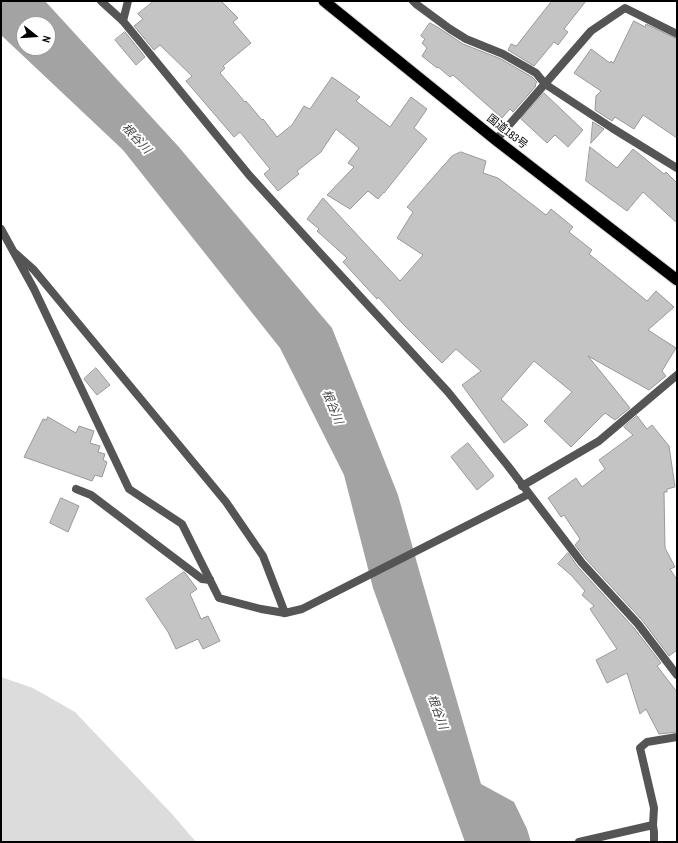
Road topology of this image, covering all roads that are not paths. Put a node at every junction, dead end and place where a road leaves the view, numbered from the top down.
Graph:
1 (101, 1) edge
2 (128, 1) edge
3 (324, 1) edge
4 (413, 1) edge
5 (123, 21) junction
6 (677, 34) edge
7 (545, 84) junction
8 (496, 140) junction
9 (677, 168) edge
10 (1, 229) edge
11 (13, 251) junction
12 (677, 280) edge
13 (677, 375) edge
14 (522, 486) junction
15 (76, 489) dead end
16 (529, 494) junction
17 (210, 580) junction
18 (285, 613) junction
19 (677, 675) edge
20 (677, 737) edge
21 (653, 824) junction
22 (579, 842) edge
23 (654, 842) edge

1 - 5 street
2 - 5 street
3 - 8 highway, 国道183号
4 - 7 street
5 - 14 street
6 - 7 street
7 - 8 street
7 - 9 street
8 - 12 highway, 国道183号
10 - 11 street
11 - 17 street
11 - 18 street
13 - 14 street
14 - 16 street
15 - 17 street
16 - 18 street
16 - 19 street
17 - 18 street
20 - 21 street
21 - 22 street
21 - 23 street

